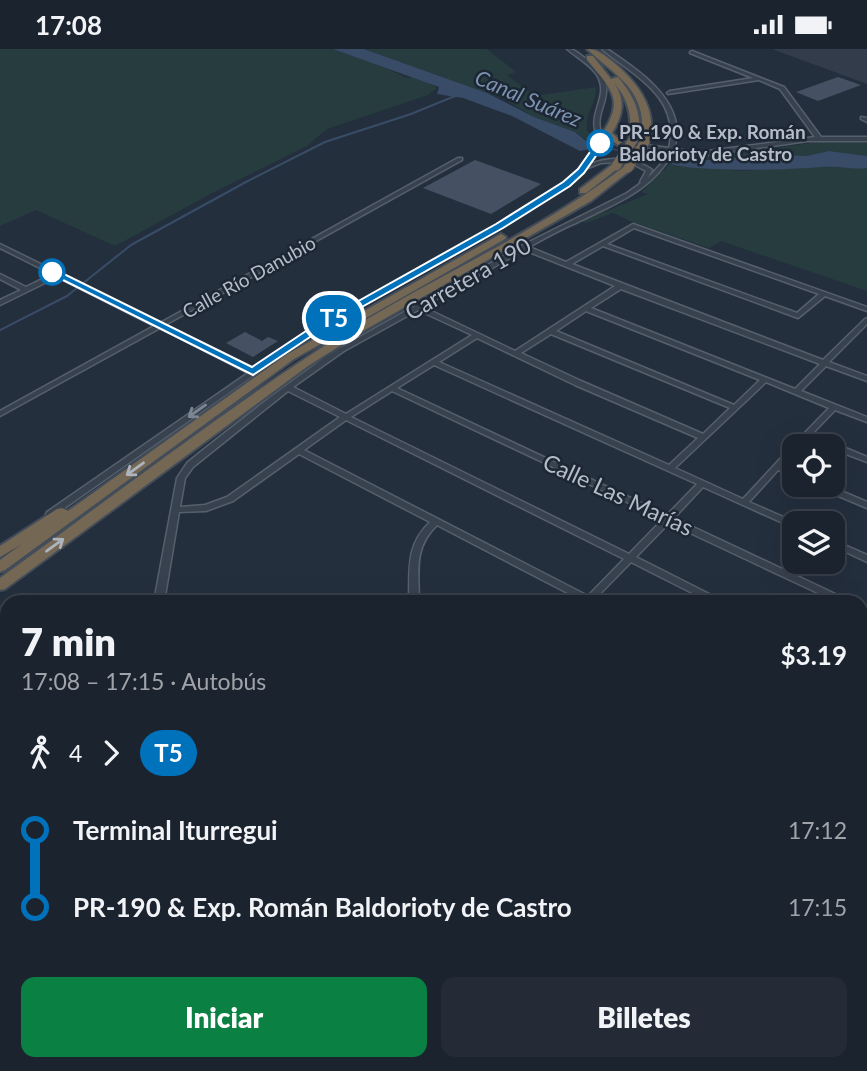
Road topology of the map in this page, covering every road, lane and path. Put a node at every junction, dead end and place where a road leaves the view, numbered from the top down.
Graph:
1 (569, 49) edge
2 (579, 49) edge
3 (605, 49) edge
4 (692, 52) dead end
5 (591, 53) edge
6 (758, 79) junction
7 (670, 93) dead end
8 (595, 127) joint
9 (605, 137) junction
10 (819, 138) junction
11 (867, 139) edge
12 (618, 142) joint
13 (670, 153) junction
14 (593, 155) junction
15 (460, 159) dead end
16 (663, 165) junction
17 (622, 167) junction
18 (581, 171) junction
19 (641, 187) junction
20 (602, 244) junction
21 (0, 246) edge
22 (523, 247) junction
23 (566, 265) junction
24 (57, 274) junction
25 (0, 276) edge
26 (620, 286) junction
27 (26, 290) junction
28 (825, 293) junction
29 (0, 303) edge
30 (418, 307) junction
31 (585, 308) junction
32 (867, 309) edge
33 (867, 320) edge
34 (160, 326) junction
35 (550, 331) junction
36 (477, 335) junction
37 (515, 354) junction
38 (433, 362) junction
39 (824, 363) junction
40 (253, 372) junction
41 (867, 379) edge
42 (764, 380) junction
43 (288, 388) junction
44 (391, 388) junction
45 (796, 392) junction
46 (834, 407) junction
47 (735, 408) junction
48 (0, 414) edge
49 (347, 417) junction
50 (867, 420) edge
51 (808, 434) edge
52 (703, 437) junction
53 (299, 451) junction
54 (845, 451) edge
55 (867, 460) edge
56 (782, 463) edge
57 (778, 467) junction
58 (670, 469) junction
59 (782, 469) edge
60 (702, 484) junction
61 (102, 494) junction
62 (845, 496) edge
63 (744, 502) junction
64 (867, 505) edge
65 (175, 510) junction
66 (668, 518) junction
67 (782, 519) edge
68 (435, 521) junction
69 (0, 549) edge
70 (845, 549) edge
71 (629, 558) junction
72 (867, 559) edge
73 (0, 567) edge
74 (0, 586) edge
75 (160, 595) edge
76 (414, 595) edge
77 (576, 595) edge
78 (593, 595) edge
79 (704, 595) edge
80 (830, 595) edge

1 - 8 street
2 - 5 highway
3 - 13 street
4 - 6 street
5 - 9 highway
5 - 17 highway, bridge
5 - 17 highway, bridge
6 - 7 street
6 - 10 street
8 - 9 highway
9 - 12 highway
9 - 14 street
10 - 11 street
10 - 13 street
12 - 13 street
13 - 16 street, Carretera 190
14 - 16 street
14 - 18 street
15 - 34 street, Calle Río Danubio
16 - 19 street, Carretera 190
17 -> 61 highway
74 -> 17 highway
18 - 19 street
18 - 40 street
19 - 22 street, Carretera 190
20 - 23 street
20 - 28 street
20 - 28 street
21 - 24 street
22 - 23 street
22 - 30 street, Carretera 190
23 - 26 street
24 - 27 street
24 - 34 street
25 - 27 street
26 - 31 street
26 - 39 street
27 - 29 street
28 - 32 street
30 - 36 street
30 - 43 street, Carretera 190
31 - 35 street
31 - 42 street
33 - 39 street
34 - 40 street
34 - 48 street, Calle Río Danubio
35 - 37 street
35 - 47 street
36 - 37 street
36 - 38 street
37 - 52 street
38 - 44 street
38 - 58 street
39 - 41 street
39 - 45 street
40 -> 69 street
42 - 45 street
42 - 47 street
43 - 49 street
43 - 65 street, Carretera 190
44 - 49 street
44 - 66 street, Calle Las Marías
45 - 46 street
46 - 50 street
46 - 51 street
47 - 52 street
49 - 53 street
49 - 71 street
52 - 58 street
53 - 65 street
53 - 68 street
54 - 55 street
56 - 57 street
57 - 59 street
57 - 63 street
58 - 60 street
60 - 63 street
60 - 66 street
61 - 69 highway
61 - 73 highway
62 - 64 street
63 - 67 street
65 - 75 street, Carretera 190
66 - 71 street
66 - 80 street, Calle Las Marías
68 - 76 street
68 - 77 street
70 - 72 street
71 - 78 street
71 - 79 street

